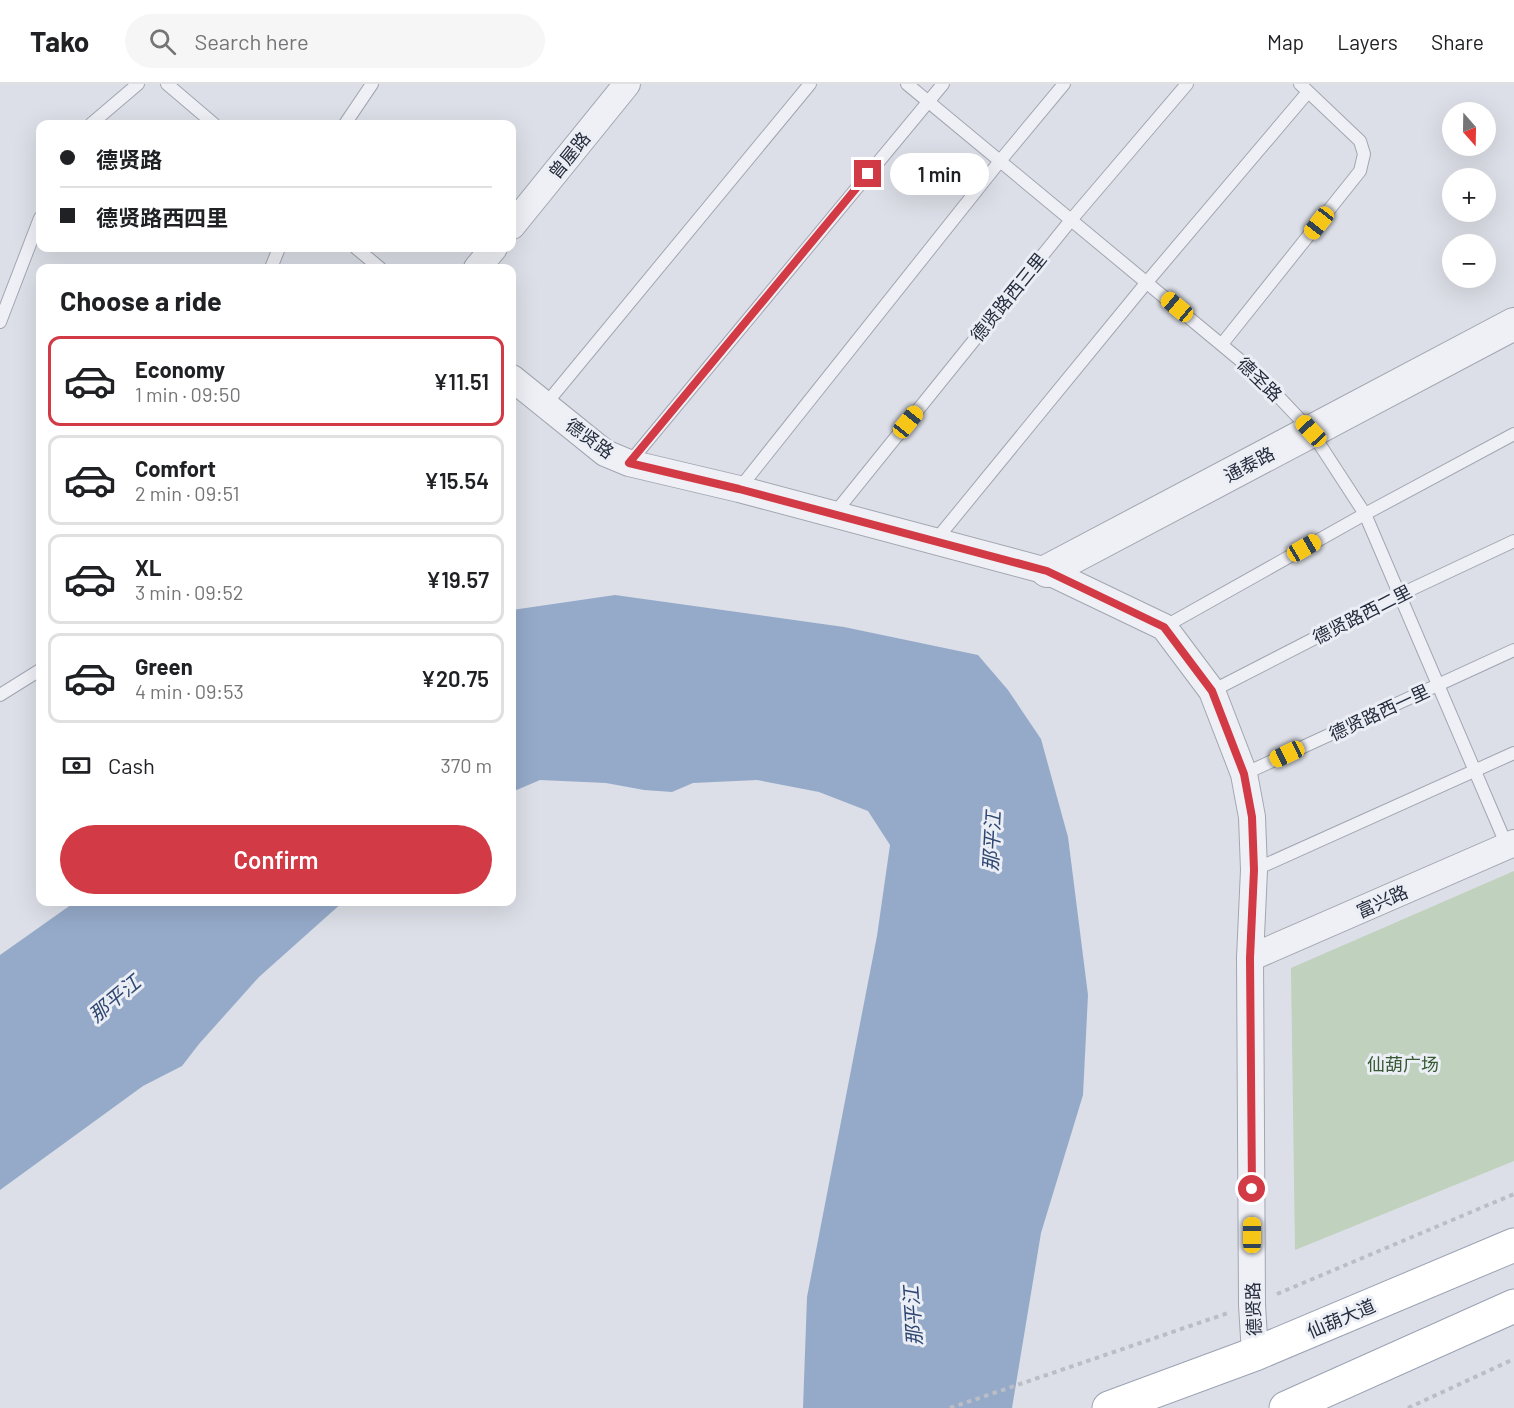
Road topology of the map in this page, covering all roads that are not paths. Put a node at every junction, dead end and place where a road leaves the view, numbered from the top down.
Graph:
1 (138, 84) edge
2 (167, 84) edge
3 (372, 84) edge
4 (627, 84) edge
5 (810, 84) edge
6 (907, 84) edge
7 (943, 84) edge
8 (1064, 84) edge
9 (1187, 84) edge
10 (1304, 88) edge
11 (928, 102) junction
12 (96, 120) edge
13 (209, 120) edge
14 (348, 120) edge
15 (1000, 161) junction
16 (1071, 220) junction
17 (516, 221) edge
18 (36, 228) edge
19 (361, 252) edge
20 (491, 252) edge
21 (375, 264) edge
22 (480, 264) edge
23 (1147, 282) junction
24 (0, 322) edge
25 (1514, 324) edge
26 (1222, 344) junction
27 (516, 381) edge
28 (545, 405) junction
29 (1311, 431) junction
30 (1514, 434) edge
31 (629, 463) junction
32 (739, 489) junction
33 (834, 514) junction
34 (1365, 514) junction
35 (934, 541) junction
36 (1514, 541) edge
37 (1047, 571) junction
38 (1399, 595) junction
39 (1164, 627) junction
40 (1514, 650) edge
41 (36, 672) edge
42 (1437, 685) junction
43 (1212, 691) junction
44 (0, 695) edge
45 (1514, 753) edge
46 (1474, 770) junction
47 (1244, 774) junction
48 (1510, 845) edge
49 (1254, 870) junction
50 (1250, 958) junction
51 (1514, 1245) edge
52 (1514, 1306) edge
53 (1255, 1354) junction
54 (1109, 1408) edge
55 (1286, 1408) edge

1 - 12 lane
2 - 13 lane
3 - 14 lane
4 - 17 street, 曾屋路
5 - 28 lane
6 - 11 lane, 德圣路
7 - 11 lane
8 - 15 lane
9 - 16 lane, 德贤路西三里
10 - 23 lane
10 - 26 lane
11 - 15 lane, 德圣路
11 - 31 lane
15 - 16 lane, 德圣路
15 - 32 lane
16 - 23 lane, 德圣路
16 - 33 lane, 德贤路西三里
18 - 24 lane
19 - 21 lane
20 - 22 street
23 - 26 lane, 德圣路
23 - 35 lane
25 - 29 street, 通泰路
26 - 29 lane, 德圣路
27 - 28 street, 德贤路
28 - 31 street, 德贤路
29 - 34 lane, 德圣路
29 - 37 street, 通泰路
30 - 34 lane
31 - 32 street, 德贤路
32 - 33 street, 德贤路
33 - 35 street, 德贤路
34 - 38 lane, 德圣路
34 - 39 lane
35 - 37 street, 德贤路
36 - 38 lane, 德贤路西二里
37 - 39 street, 德贤路
38 - 42 lane, 德圣路
38 - 43 lane, 德贤路西二里
39 - 43 street, 德贤路
40 - 42 lane, 德贤路西一里
41 - 44 lane
42 - 46 lane, 德圣路
42 - 47 lane, 德贤路西一里
43 - 47 street, 德贤路
45 - 46 lane
46 - 48 lane, 德圣路
46 - 49 lane
47 - 49 street, 德贤路
48 - 50 street, 富兴路
49 - 50 street, 德贤路
50 - 53 street, 德贤路
51 - 53 main road, 仙葫大道
52 - 55 main road
53 - 54 main road, 仙葫大道

